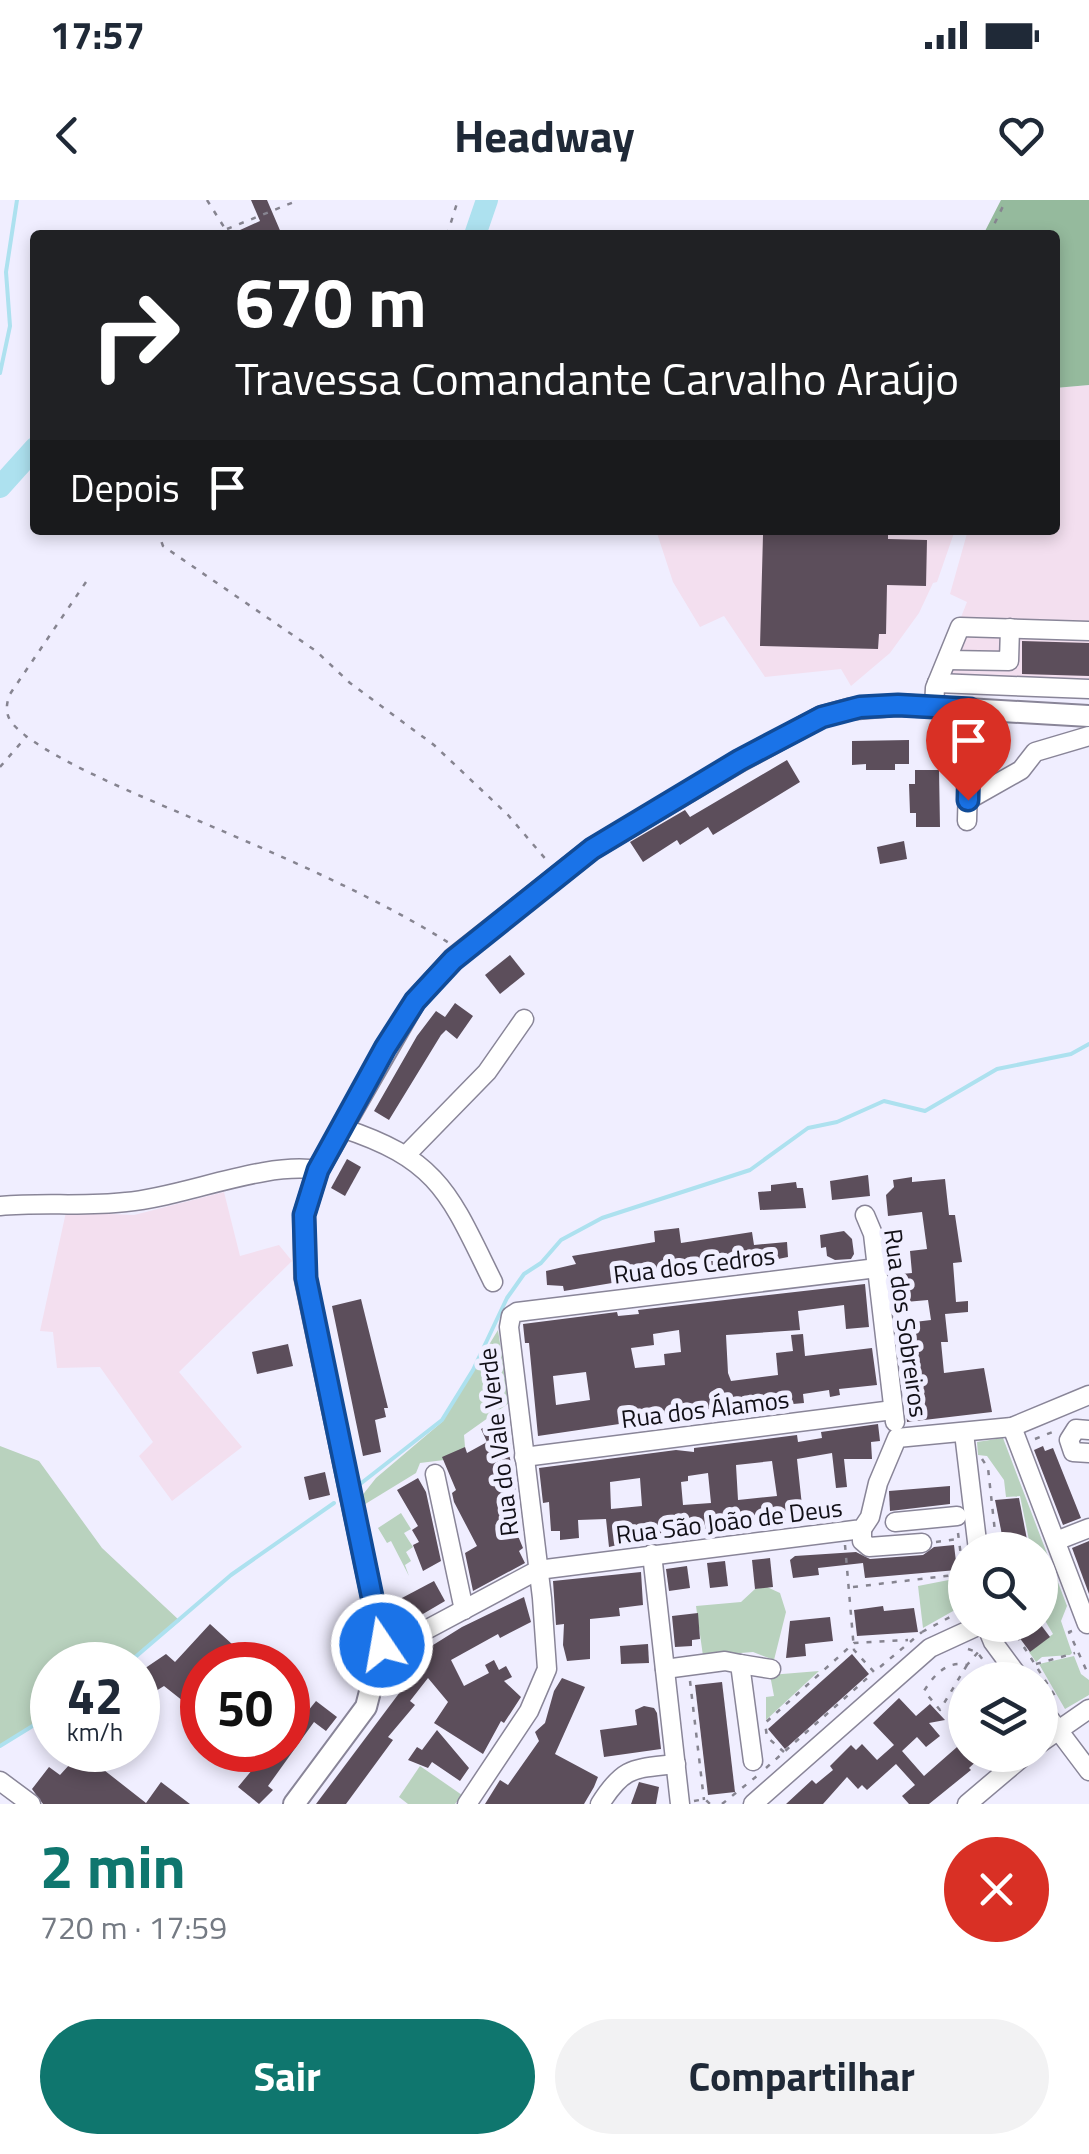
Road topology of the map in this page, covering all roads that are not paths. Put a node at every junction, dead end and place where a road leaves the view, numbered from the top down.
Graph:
1 (1010, 628) junction
2 (1089, 631) edge
3 (948, 660) junction
4 (937, 683) junction
5 (1089, 690) edge
6 (934, 707) junction
7 (970, 709) junction
8 (1089, 716) edge
9 (1089, 736) edge
10 (968, 800) junction
11 (967, 821) dead end
12 (524, 1020) dead end
13 (342, 1128) junction
14 (406, 1155) junction
15 (318, 1170) junction
16 (0, 1206) edge
17 (865, 1215) dead end
18 (877, 1268) junction
19 (493, 1282) dead end
20 (518, 1312) joint
21 (1089, 1395) edge
22 (893, 1410) junction
23 (1012, 1426) junction
24 (1089, 1430) edge
25 (964, 1433) junction
26 (896, 1438) junction
27 (524, 1457) junction
28 (1088, 1457) edge
29 (435, 1474) dead end
30 (956, 1516) dead end
31 (874, 1525) junction
32 (1089, 1528) edge
33 (976, 1532) edge
34 (1053, 1532) edge
35 (1058, 1540) edge
36 (922, 1543) road end
37 (1058, 1546) edge
38 (652, 1554) junction
39 (538, 1570) junction
40 (464, 1610) junction
41 (1087, 1624) edge
42 (948, 1640) edge
43 (382, 1645) junction
44 (740, 1664) junction
45 (665, 1669) junction
46 (771, 1669) dead end
47 (1089, 1708) edge
48 (1058, 1729) edge
49 (1058, 1731) edge
50 (753, 1761) dead end
51 (676, 1764) junction
52 (1089, 1771) edge
53 (1005, 1772) edge
54 (0, 1780) edge
55 (31, 1804) edge
56 (294, 1804) edge
57 (466, 1804) edge
58 (600, 1804) edge
59 (680, 1804) edge
60 (753, 1804) edge
61 (967, 1804) edge

1 - 2 street
1 - 3 street
1 - 3 street
3 - 4 street
4 - 5 street
4 - 6 street
6 - 7 main road
6 - 13 main road
7 - 8 main road
7 - 10 street
9 - 10 street
10 - 11 street
12 - 14 street
13 - 14 street
13 - 15 main road
14 - 19 street
15 - 16 street
15 - 43 main road
17 - 18 street, Rua dos Sobreiros
18 - 20 street, Rua dos Cedros
18 - 22 street, Rua dos Sobreiros
20 - 27 street, Rua do Vale Verde
21 - 23 street
22 - 26 street, Rua dos Sobreiros
22 - 27 street, Rua dos Álamos
23 - 25 street
23 - 34 street
24 - 28 street
25 - 26 street
25 - 33 street
26 - 31 street, Rua São João de Deus
27 - 39 street, Rua do Vale Verde
29 - 40 street
30 - 31 street
31 - 36 street
31 - 38 street, Rua São João de Deus
32 - 35 street
37 - 41 street
38 - 39 street, Rua São João de Deus
38 - 45 street
39 - 40 street, Rua São João de Deus
39 - 57 street, Rua do Vale Verde
40 - 43 street, Rua São João de Deus
42 - 60 street
43 - 56 main road
44 - 45 street
44 - 46 street
44 - 50 street
45 - 51 street
47 - 48 street
49 - 52 street
51 - 58 street
51 - 59 street
53 - 61 street
54 - 55 street

